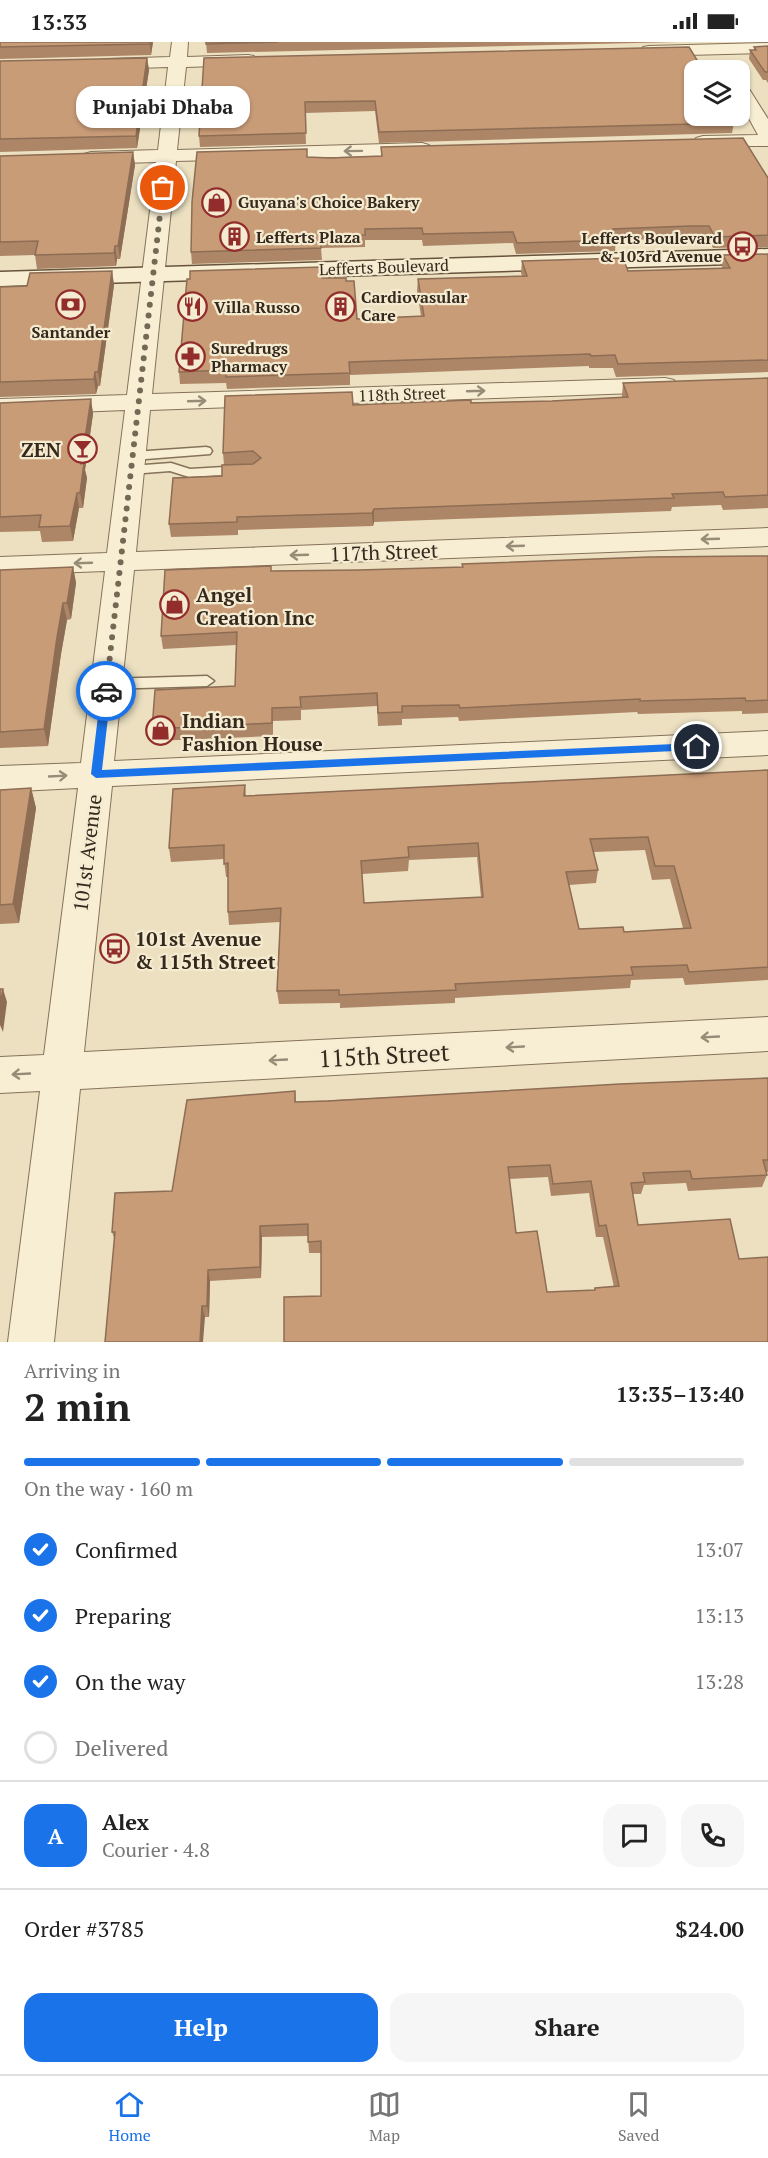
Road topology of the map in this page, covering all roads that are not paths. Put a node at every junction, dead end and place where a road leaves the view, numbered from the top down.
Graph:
1 (180, 42) edge
2 (768, 48) edge
3 (637, 51) edge
4 (718, 52) edge
5 (269, 60) edge
6 (178, 62) junction
7 (84, 64) edge
8 (750, 105) edge
9 (768, 135) edge
10 (768, 140) edge
11 (690, 142) edge
12 (439, 149) edge
13 (167, 156) junction
14 (71, 159) edge
15 (768, 256) edge
16 (153, 274) junction
17 (0, 279) edge
18 (686, 384) edge
19 (139, 403) junction
20 (0, 407) edge
21 (206, 452) dead end
22 (132, 463) junction
23 (254, 470) edge
24 (768, 537) edge
25 (121, 562) junction
26 (0, 566) edge
27 (207, 681) dead end
28 (106, 684) junction
29 (768, 743) edge
30 (96, 774) junction
31 (0, 779) edge
32 (768, 1034) edge
33 (62, 1072) junction
34 (0, 1075) edge
35 (31, 1342) edge

1 - 6 street, 101st Avenue
2 - 4 street
3 - 4 street
5 - 6 street
6 - 7 street
6 - 13 street, 101st Avenue
8 - 9 street
10 - 11 street
12 -> 13 street
13 - 14 street
13 - 16 street, 101st Avenue
15 - 16 street, Lefferts Boulevard
16 - 17 street, Lefferts Boulevard
16 - 19 street, 101st Avenue
19 -> 18 street, 118th Street
19 - 20 street, 118th Street
19 - 22 street, 101st Avenue
21 - 22 lane
22 - 23 lane
22 - 25 street, 101st Avenue
24 -> 25 street, 117th Street
25 -> 26 street, 117th Street
25 - 28 street, 101st Avenue
27 - 28 lane
28 - 30 street, 101st Avenue
29 - 30 street
31 -> 30 street
30 - 33 street, 101st Avenue
32 -> 33 street, 115th Street
33 -> 34 street, 115th Street
33 - 35 street, 101st Avenue

